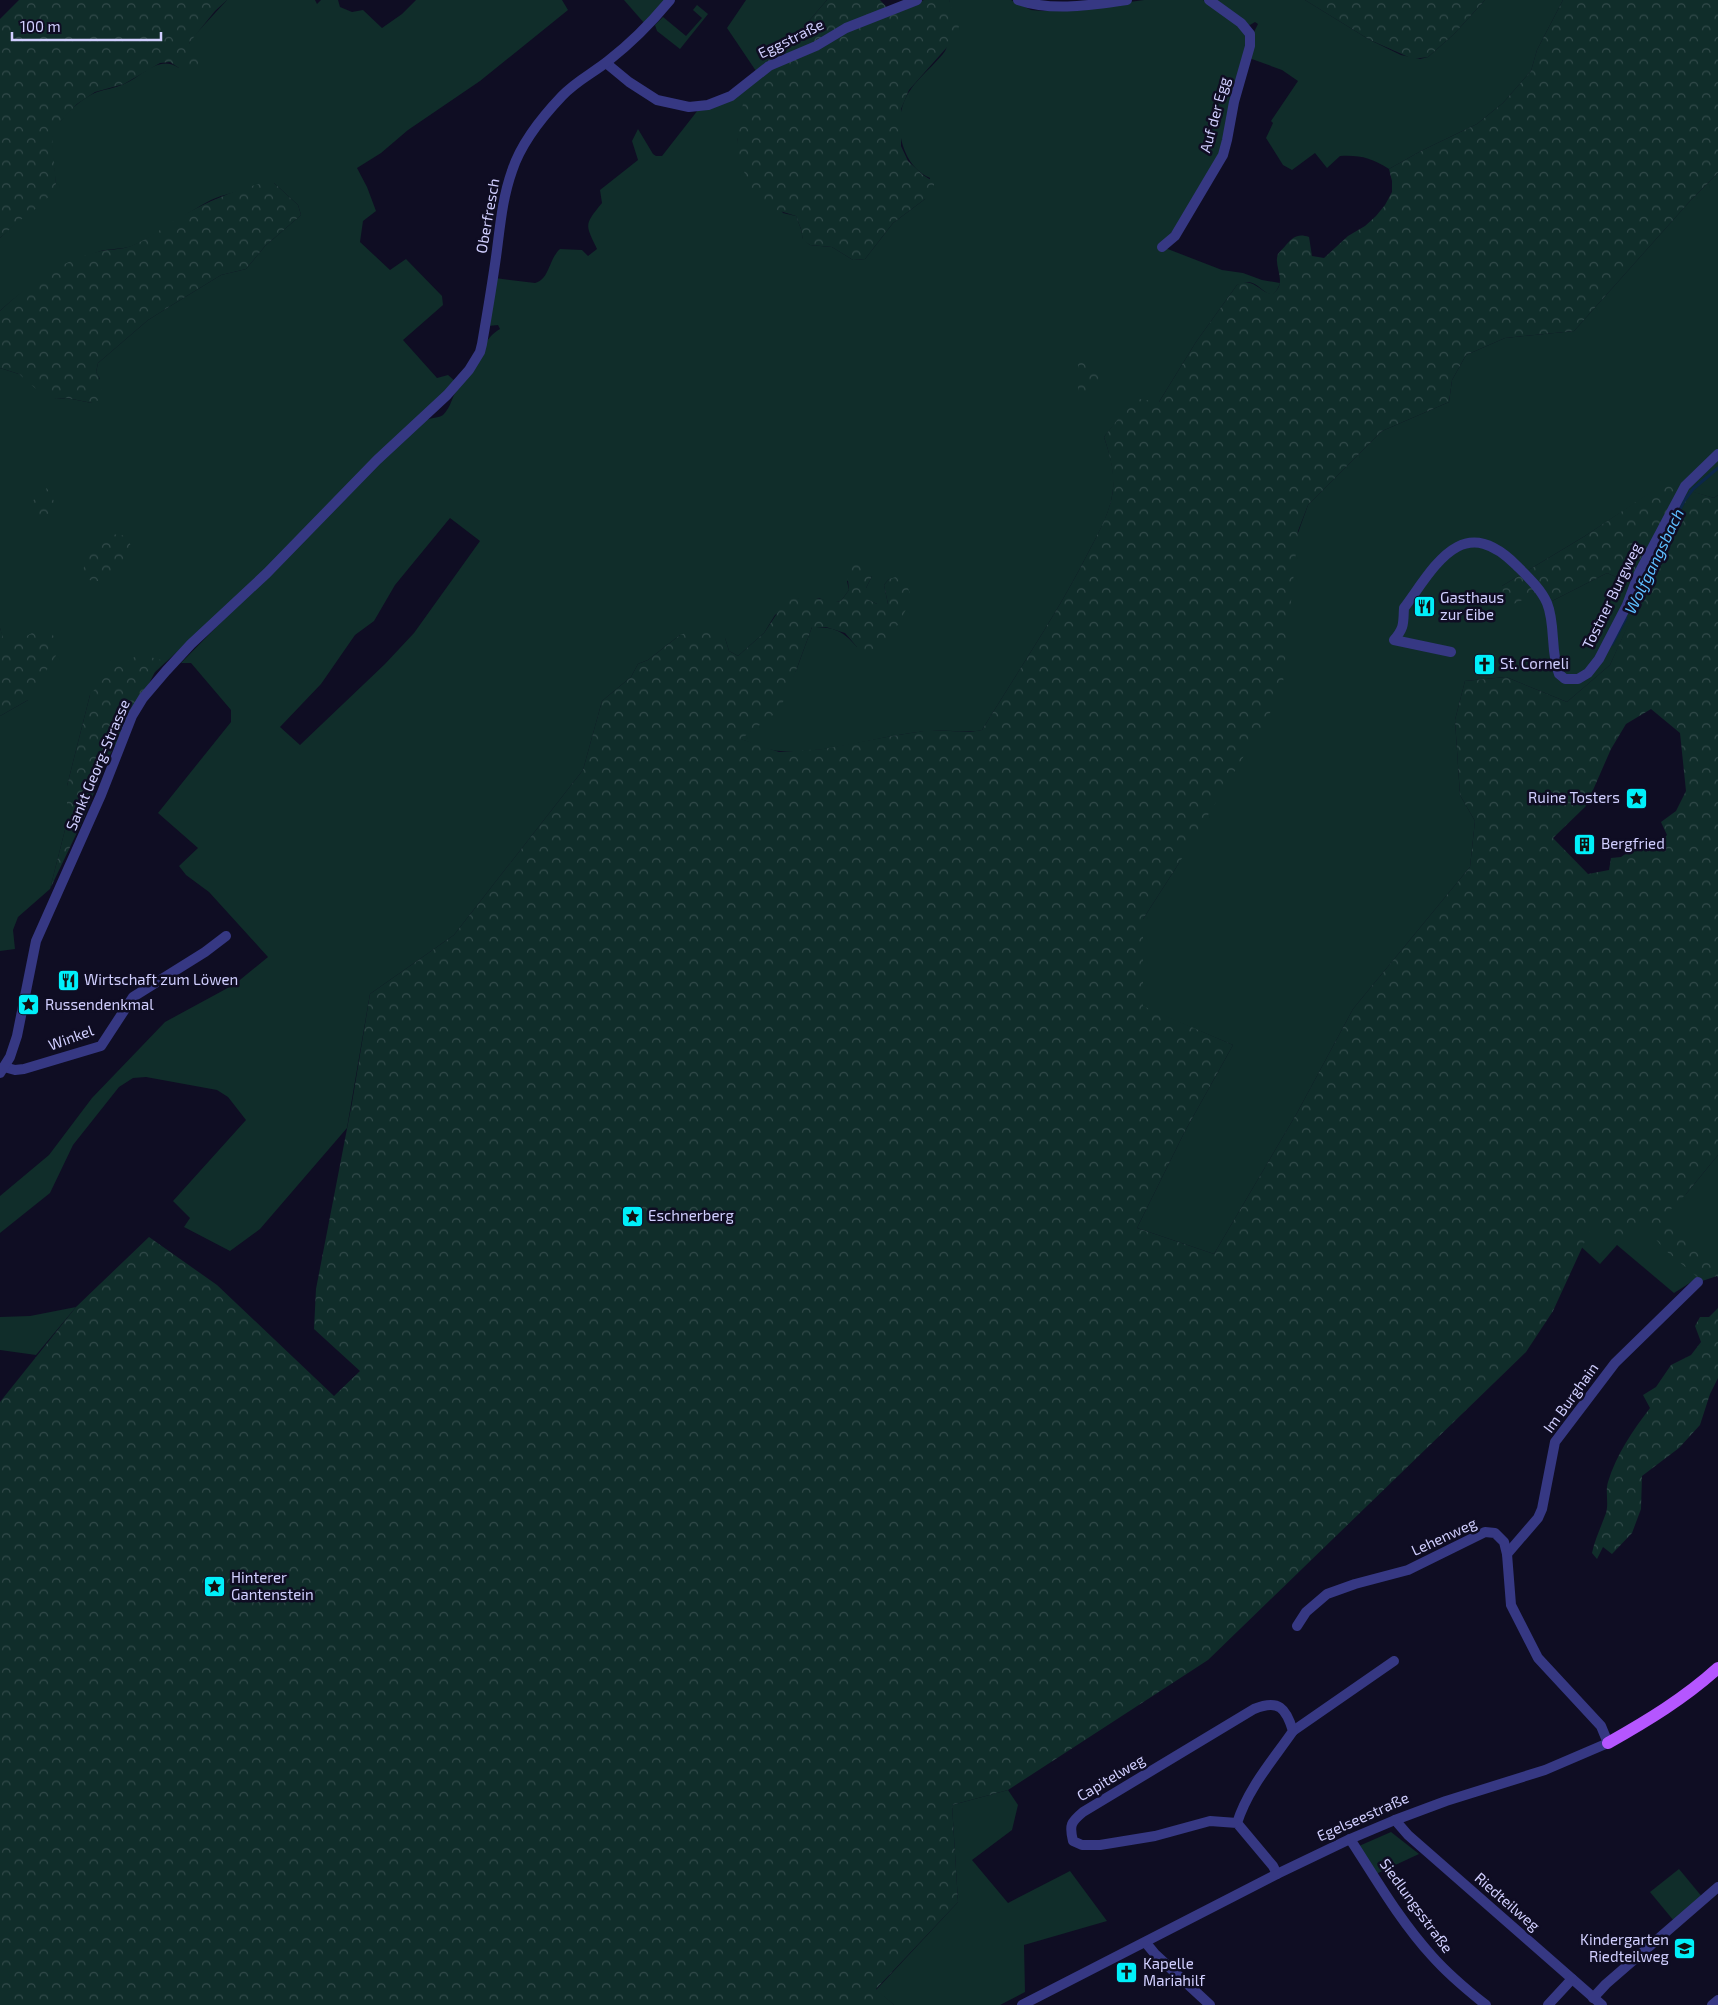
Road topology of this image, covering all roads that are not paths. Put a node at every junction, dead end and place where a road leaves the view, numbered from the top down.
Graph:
1 (670, 0) edge
2 (917, 0) edge
3 (1018, 0) edge
4 (1127, 0) edge
5 (1209, 0) edge
6 (606, 63) junction
7 (1162, 247) dead end
8 (421, 418) joint
9 (1718, 454) edge
10 (1451, 652) dead end
11 (226, 936) dead end
12 (2, 1070) edge
13 (1698, 1282) dead end
14 (1507, 1554) junction
15 (1297, 1626) dead end
16 (1394, 1661) dead end
17 (1718, 1668) edge
18 (1294, 1731) junction
19 (1608, 1742) junction
20 (1395, 1820) junction
21 (1237, 1823) junction
22 (1350, 1839) junction
23 (1277, 1874) junction
24 (1718, 1887) edge
25 (1146, 1942) junction
26 (1572, 1979) junction
27 (1593, 1998) junction
28 (1718, 2000) edge
29 (1022, 2005) edge
30 (1210, 2005) edge
31 (1486, 2005) edge
32 (1548, 2005) edge
33 (1602, 2005) edge
34 (1712, 2005) edge

1 - 6 street, Oberfresch
2 - 6 street, Eggstraße
3 - 4 street
5 - 7 street, Auf der Egg
6 - 8 street, Oberfresch
8 - 12 street, Sankt Georg-Strasse
9 - 10 street, Tostner Burgweg
11 - 12 street, Winkel
13 - 14 street, Im Burghain
14 - 15 street, Lehenweg
14 - 19 street, Lehenweg
16 - 18 street
17 - 19 main road, Egelseestraße
18 - 21 street
18 - 21 street, Capitelweg
19 - 20 street, Egelseestraße
20 - 22 street, Egelseestraße
20 - 26 street, Riedteilweg
21 - 23 street
22 - 23 street, Egelseestraße
22 - 31 street, Siedlungsstraße
23 - 25 street, Egelseestraße
24 - 27 street
25 - 29 street, Egelseestraße
25 - 30 street
26 - 27 street, Riedteilweg
26 - 32 street
27 - 33 street, Riedteilweg
28 - 34 street

